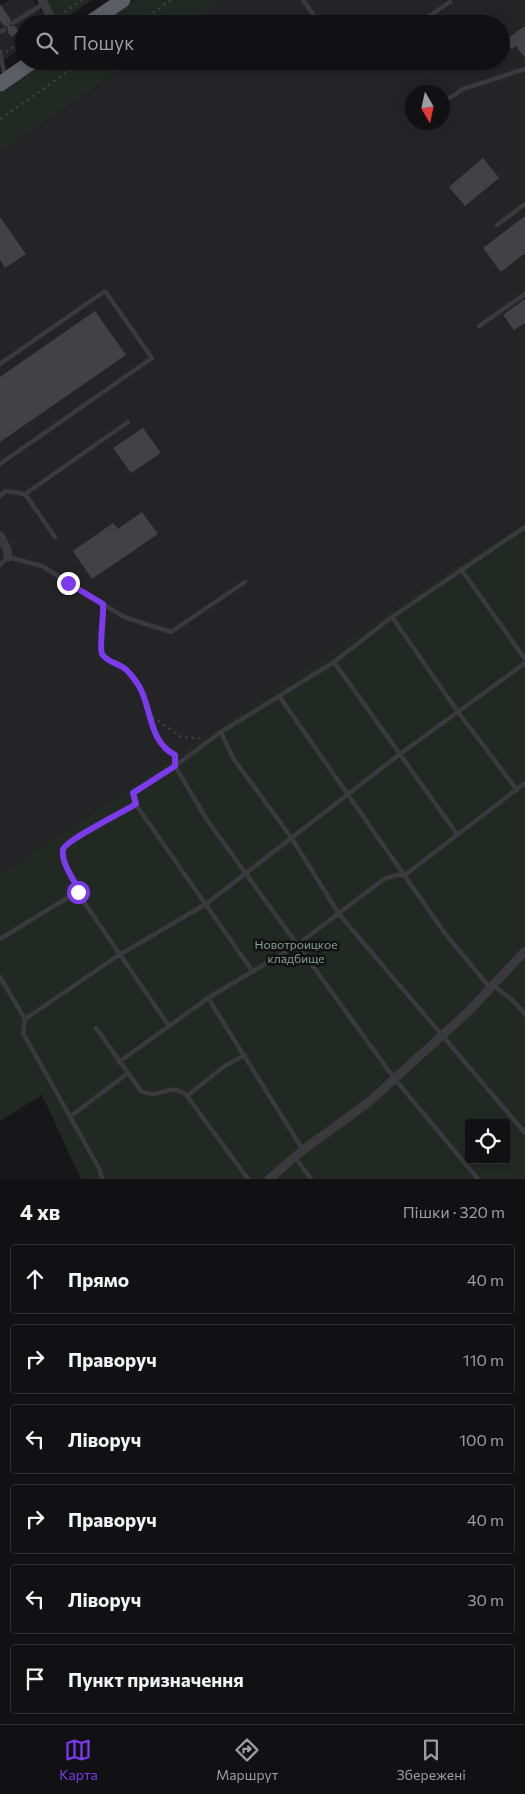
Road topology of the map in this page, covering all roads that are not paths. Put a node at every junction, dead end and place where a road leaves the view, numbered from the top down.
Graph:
1 (123, 0) edge
2 (304, 0) edge
3 (43, 2) edge
4 (450, 2) dead end
5 (24, 15) edge
6 (50, 15) edge
7 (101, 15) edge
8 (314, 15) edge
9 (430, 15) edge
10 (5, 29) dead end
11 (0, 32) edge
12 (0, 52) edge
13 (1, 56) edge
14 (525, 69) edge
15 (20, 70) edge
16 (3, 82) edge
17 (450, 98) edge
18 (525, 204) edge
19 (497, 225) dead end
20 (525, 294) edge
21 (479, 326) dead end
22 (0, 364) edge
23 (128, 422) dead end
24 (0, 464) edge
25 (25, 494) junction
26 (0, 496) edge
27 (525, 528) edge
28 (0, 536) edge
29 (55, 537) dead end
30 (8, 557) junction
31 (0, 565) edge
32 (461, 569) junction
33 (245, 582) dead end
34 (392, 617) junction
35 (525, 661) edge
36 (334, 662) junction
37 (279, 696) junction
38 (458, 712) junction
39 (221, 732) junction
40 (400, 754) junction
41 (175, 766) junction
42 (525, 783) edge
43 (517, 790) junction
44 (346, 795) junction
45 (457, 834) junction
46 (291, 837) junction
47 (247, 874) junction
48 (404, 875) junction
49 (206, 904) junction
50 (339, 914) junction
51 (0, 939) edge
52 (297, 945) junction
53 (525, 951) edge
54 (119, 955) junction
55 (253, 972) junction
56 (0, 978) edge
57 (3, 986) edge
58 (492, 987) junction
59 (208, 998) junction
60 (525, 1014) edge
61 (25, 1019) junction
62 (169, 1026) junction
63 (96, 1028) dead end
64 (443, 1035) junction
65 (245, 1055) junction
66 (119, 1062) junction
67 (128, 1073) junction
68 (394, 1078) junction
69 (187, 1096) junction
70 (70, 1116) junction
71 (525, 1133) edge
72 (299, 1154) junction
73 (102, 1179) edge
74 (248, 1179) edge
75 (269, 1179) edge
76 (311, 1179) edge
77 (478, 1179) edge

1 - 7 highway
2 - 8 lane
3 - 5 lane
3 - 6 street
4 - 9 lane
10 - 11 lane
12 - 13 lane
13 - 16 lane
14 - 17 lane
15 - 16 highway
18 - 19 lane
20 - 21 lane
22 - 24 lane
23 - 25 lane
25 - 26 lane
25 - 29 lane
27 - 32 lane
28 - 30 street
30 - 31 lane
30 - 33 lane
32 - 34 lane
32 - 35 lane
34 - 36 lane
34 - 38 lane
35 - 38 lane
36 - 37 lane
36 - 40 lane
37 - 39 lane
37 - 44 lane
38 - 40 lane
38 - 43 lane
39 - 41 lane
39 - 46 lane
40 - 44 lane
40 - 45 lane
41 - 47 lane
41 - 49 lane
42 - 43 lane
43 - 45 lane
44 - 46 lane
44 - 48 lane
45 - 48 lane
46 - 47 lane
46 - 50 lane
47 - 49 lane
47 - 52 lane
48 - 50 lane
48 - 58 lane
49 - 54 lane
49 - 55 lane
50 - 52 lane
50 - 64 lane
51 - 54 lane
52 - 55 lane
52 - 68 lane
53 - 58 street
54 - 61 lane
54 - 62 lane
55 - 59 lane
56 - 57 lane
57 - 61 lane
58 - 60 lane
58 - 64 street
59 - 62 lane
59 - 65 lane
61 - 70 lane
62 - 66 lane
63 - 66 lane
64 - 68 street
64 - 71 lane
65 - 69 lane
65 - 72 lane
66 - 67 lane
67 - 69 lane
67 - 70 lane
68 - 72 street
68 - 77 lane
69 - 74 lane
70 - 73 lane
72 - 75 street
72 - 76 lane

